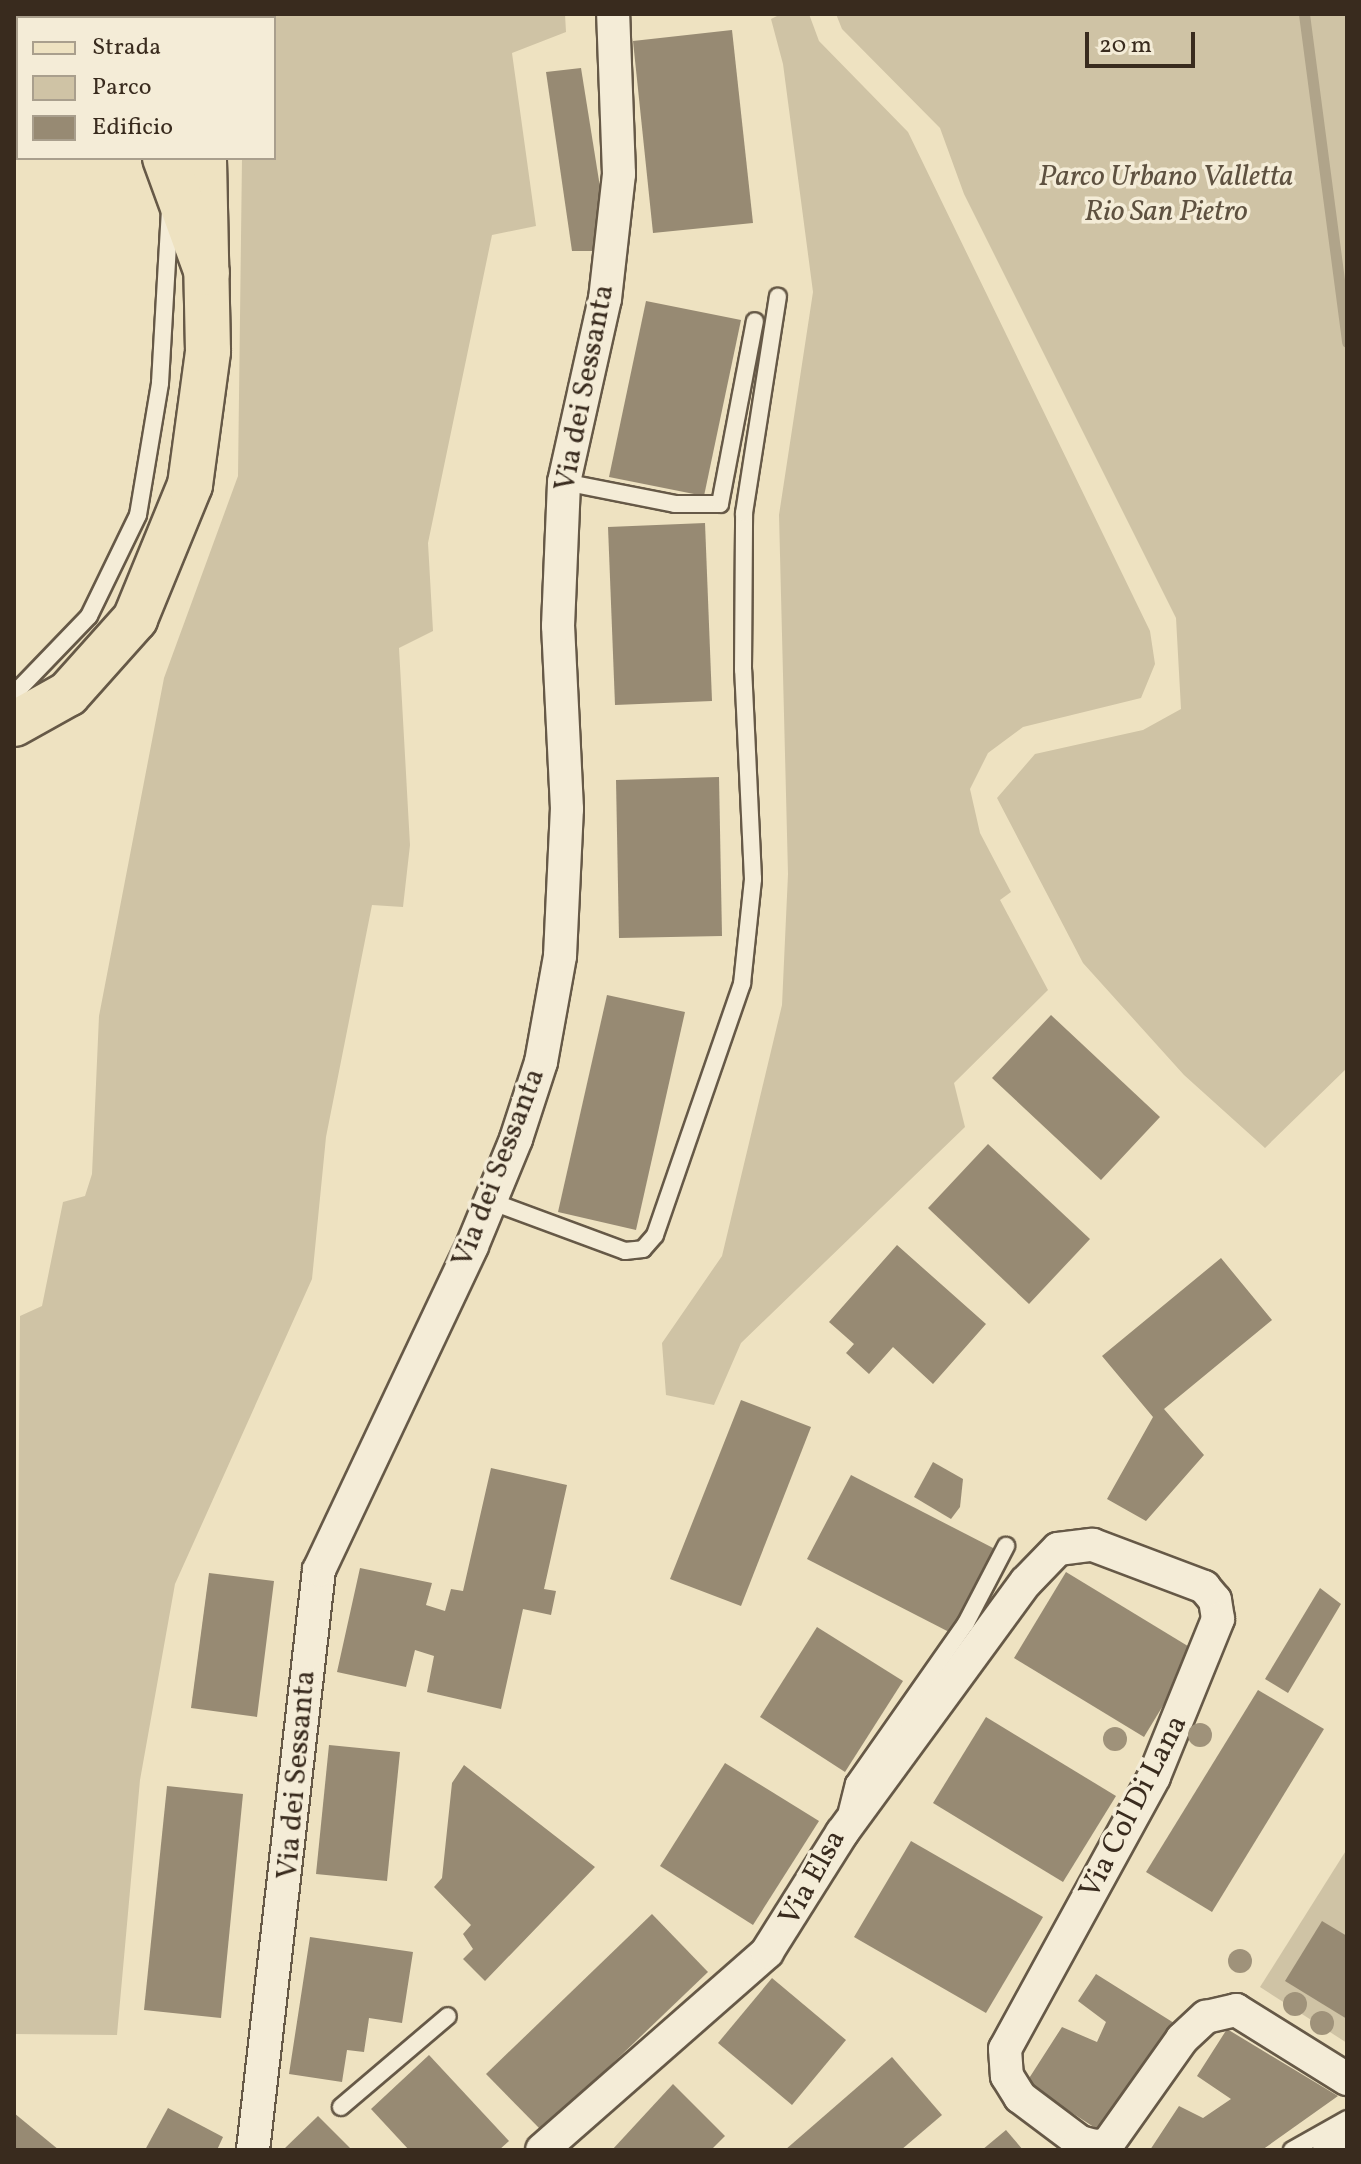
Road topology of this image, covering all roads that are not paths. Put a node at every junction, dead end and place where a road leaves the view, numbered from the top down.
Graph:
1 (613, 14) edge
2 (204, 160) edge
3 (168, 173) edge
4 (207, 273) junction
5 (778, 297) dead end
6 (755, 321) dead end
7 (564, 482) junction
8 (14, 694) edge
9 (14, 724) edge
10 (490, 1201) junction
11 (1006, 1546) dead end
12 (842, 1833) junction
13 (448, 2016) dead end
14 (1347, 2079) edge
15 (341, 2107) dead end
16 (1347, 2119) edge
17 (1347, 2138) edge
18 (253, 2150) edge
19 (542, 2150) edge
20 (1292, 2150) edge
21 (1329, 2150) edge

1 - 7 street, Via dei Sessanta
2 - 4 main road
3 - 4 main road
3 - 8 lane
4 - 9 main road
5 - 10 lane
6 - 7 lane
7 - 10 street, Via dei Sessanta
10 - 18 street, Via dei Sessanta
11 - 12 lane, Via Elsa
12 - 14 street, Via Col Di Lana
12 - 19 street, Via Elsa
13 - 15 lane
16 - 20 lane
17 - 21 street

